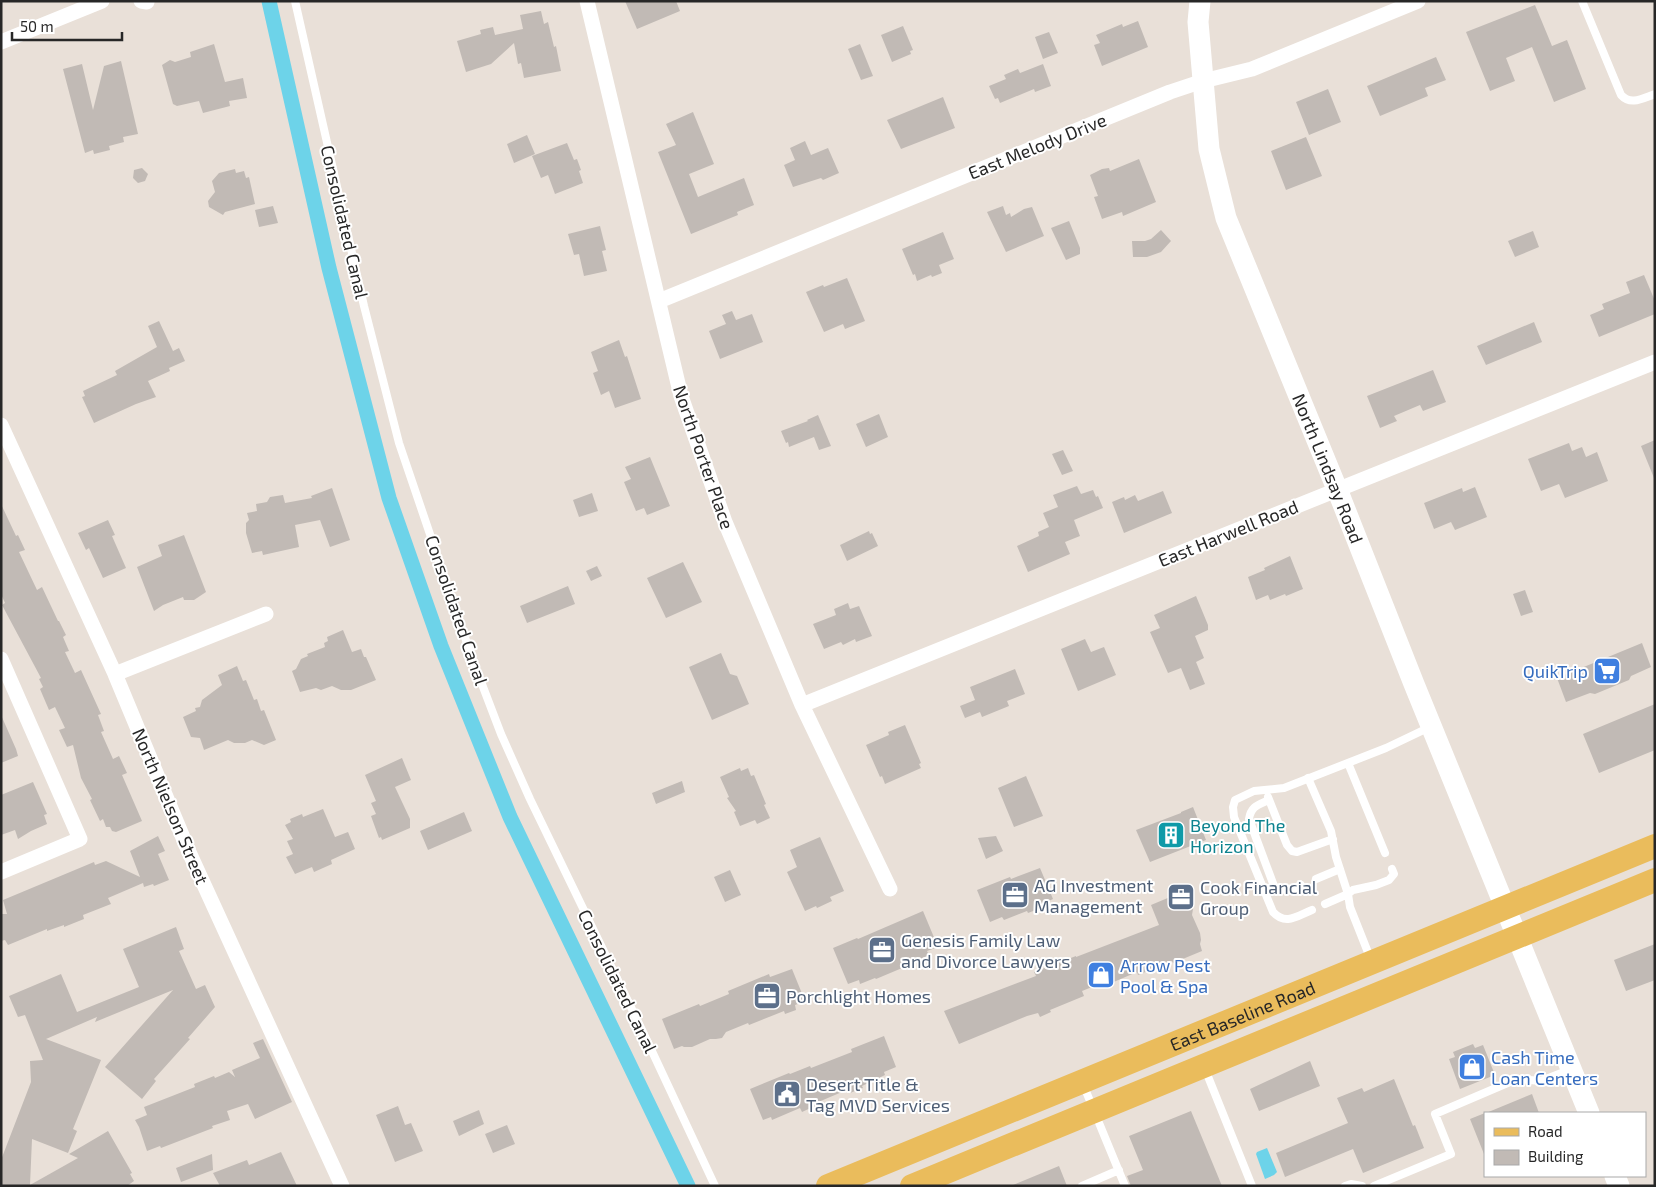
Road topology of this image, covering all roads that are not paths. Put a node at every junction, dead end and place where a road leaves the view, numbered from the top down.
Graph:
1 (102, 1) edge
2 (141, 1) edge
3 (295, 1) edge
4 (587, 1) edge
5 (1200, 1) edge
6 (1418, 1) edge
7 (1582, 1) edge
8 (147, 2) edge
9 (1, 42) edge
10 (1203, 81) junction
11 (1655, 94) edge
12 (659, 301) junction
13 (1655, 362) edge
14 (1, 426) edge
15 (1337, 489) junction
16 (266, 614) dead end
17 (2, 664) edge
18 (115, 674) junction
19 (802, 705) junction
20 (1431, 726) junction
21 (1348, 763) junction
22 (1308, 778) junction
23 (1265, 790) junction
24 (1270, 800) junction
25 (1333, 839) junction
26 (1655, 846) edge
27 (1385, 853) dead end
28 (1340, 869) junction
29 (1392, 869) dead end
30 (1, 872) edge
31 (1316, 879) dead end
32 (1655, 880) edge
33 (1301, 885) dead end
34 (890, 890) dead end
35 (1348, 894) junction
36 (1325, 904) dead end
37 (1312, 910) dead end
38 (1512, 922) junction
39 (1372, 962) junction
40 (1203, 1066) junction
41 (1571, 1069) junction
42 (1082, 1081) junction
43 (1094, 1110) junction
44 (1589, 1112) edge
45 (1119, 1170) junction
46 (342, 1186) edge
47 (715, 1186) edge
48 (828, 1186) edge
49 (912, 1186) edge
50 (1082, 1186) edge
51 (1125, 1186) edge
52 (1252, 1186) edge
53 (1345, 1186) edge
54 (1362, 1186) edge
55 (1374, 1186) edge

1 - 9 street
2 - 8 street
3 - 47 lane, Consolidated Canal
4 - 12 street, North Porter Place
5 - 10 main road, North Lindsay Road
6 - 10 street, East Melody Drive
7 - 11 lane
10 - 12 street, East Melody Drive
10 - 15 main road, North Lindsay Road
12 - 19 street, North Porter Place
13 - 15 street, East Harwell Road
14 - 18 street, North Nielson Street
15 - 19 street, East Harwell Road
15 - 20 main road, North Lindsay Road
16 - 18 street
17 - 30 street
18 - 46 street, North Nielson Street
19 - 34 street, North Porter Place
20 - 21 lane
20 - 38 main road, North Lindsay Road
21 - 22 lane
21 - 27 lane
22 - 23 lane
22 - 25 lane
23 - 24 lane
23 - 37 lane
24 - 25 lane
24 - 33 lane
25 - 28 lane
26 - 38 main road, East Baseline Road
28 - 31 lane
28 - 35 lane
29 - 35 lane
32 - 38 main road, East Baseline Road
35 - 36 lane
35 - 39 lane
38 - 39 main road, East Baseline Road
38 - 40 main road, East Baseline Road
38 - 41 main road, North Lindsay Road
39 - 42 main road, East Baseline Road
40 - 43 main road, East Baseline Road
40 - 52 lane
41 - 44 main road, North Lindsay Road
41 - 55 lane
42 - 43 lane
42 - 48 main road, East Baseline Road
43 - 45 lane
43 - 49 main road, East Baseline Road
45 - 50 lane
45 - 51 lane
53 - 54 lane

